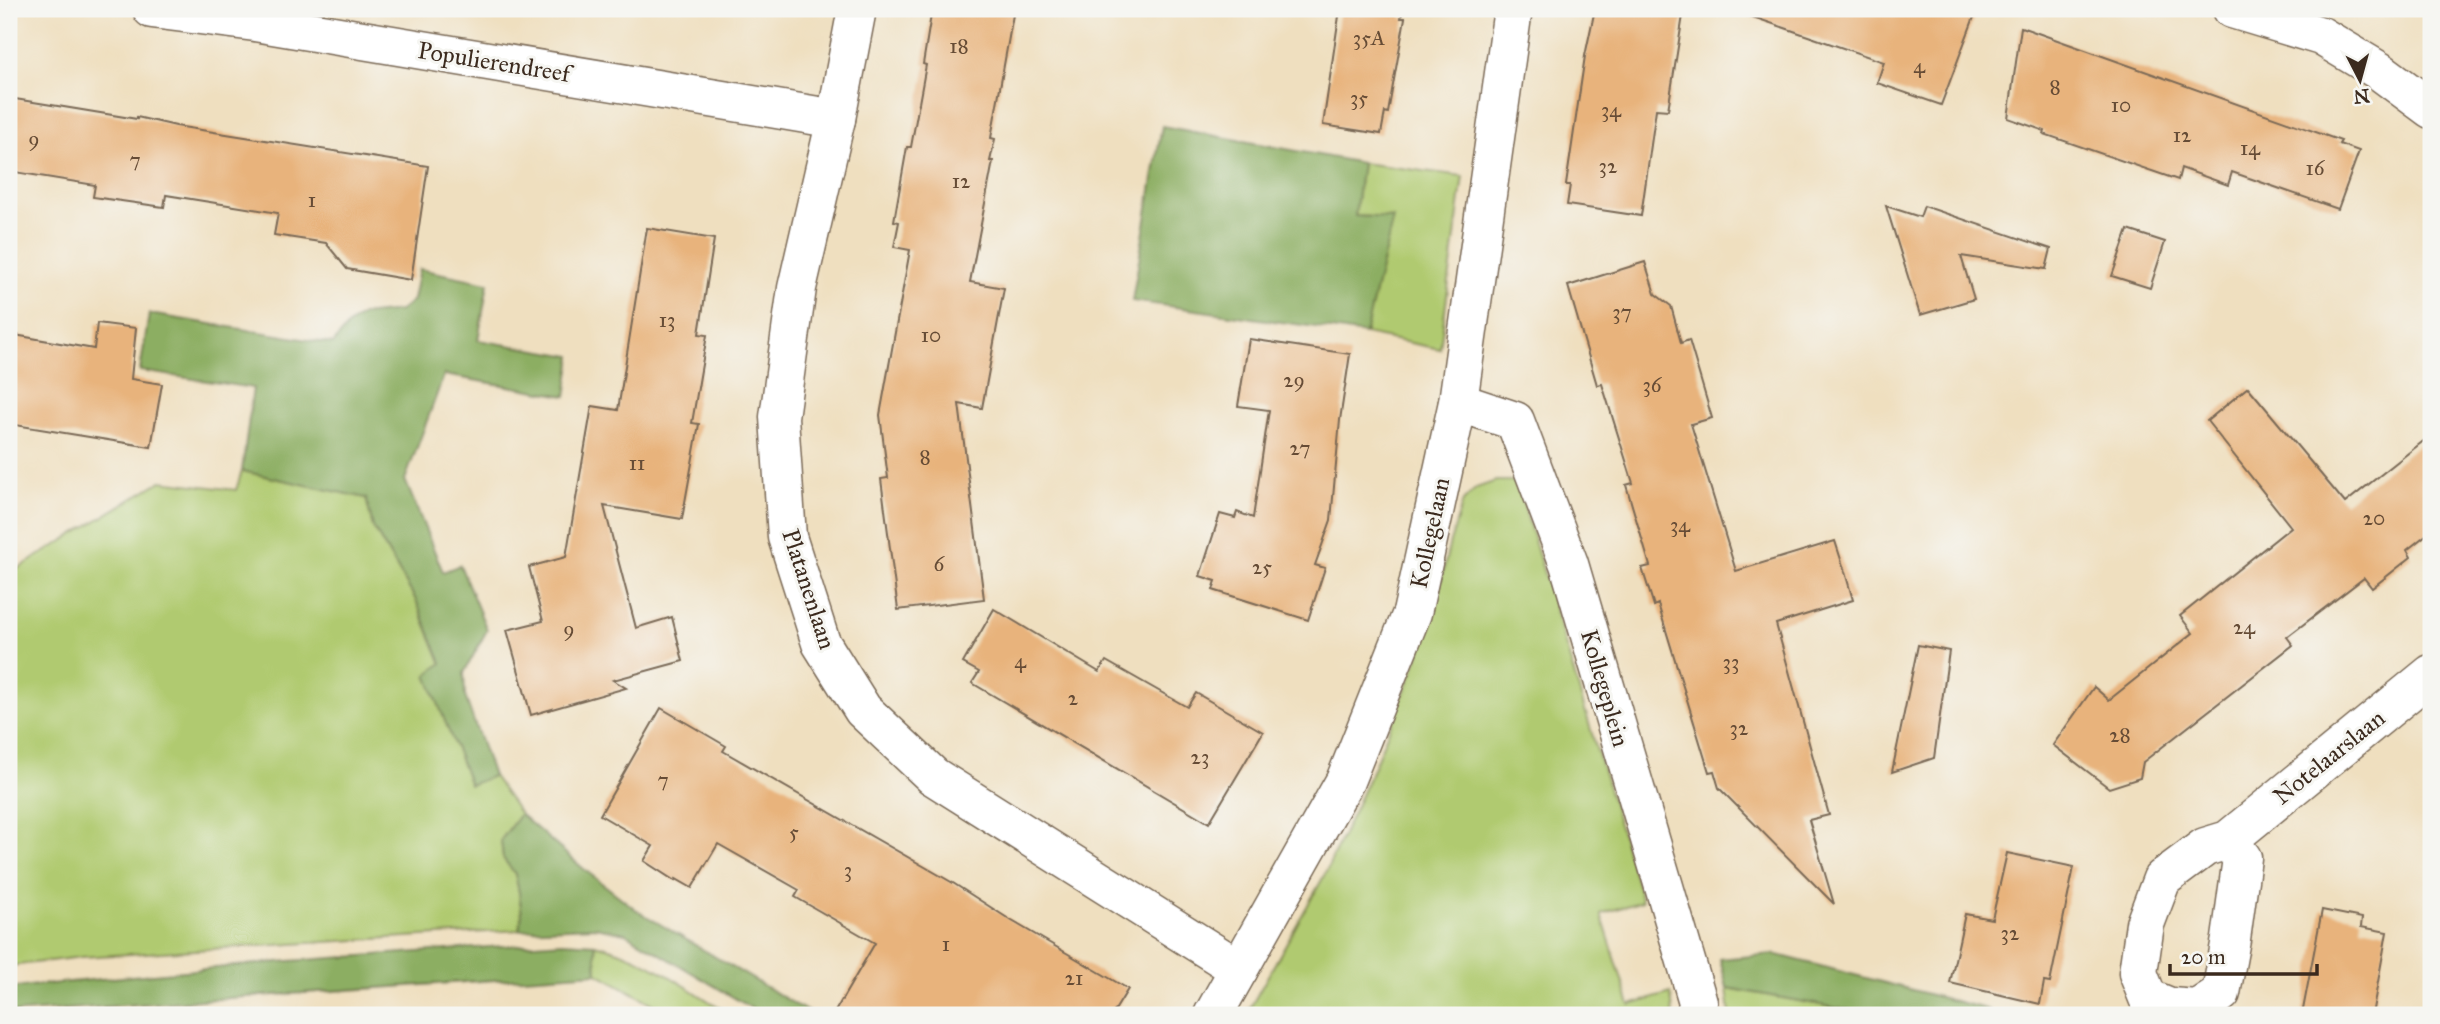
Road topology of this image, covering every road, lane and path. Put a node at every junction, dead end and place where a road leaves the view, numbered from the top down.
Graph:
1 (152, 9) edge
2 (858, 9) edge
3 (1513, 9) edge
4 (2232, 9) edge
5 (2431, 109) edge
6 (836, 119) junction
7 (1458, 402) junction
8 (2431, 674) edge
9 (2228, 840) dead end
10 (1239, 969) junction
11 (1213, 1015) edge
12 (1696, 1015) edge

1 - 6 street, Populierendreef
2 - 6 street, Platanenlaan
3 - 7 street, Kollegelaan
4 - 5 street
6 - 10 street, Platanenlaan
7 - 10 street, Kollegelaan
7 - 12 street, Kollegeplein
8 - 9 street, Notelaarslaan
10 - 11 street, Kollegelaan

